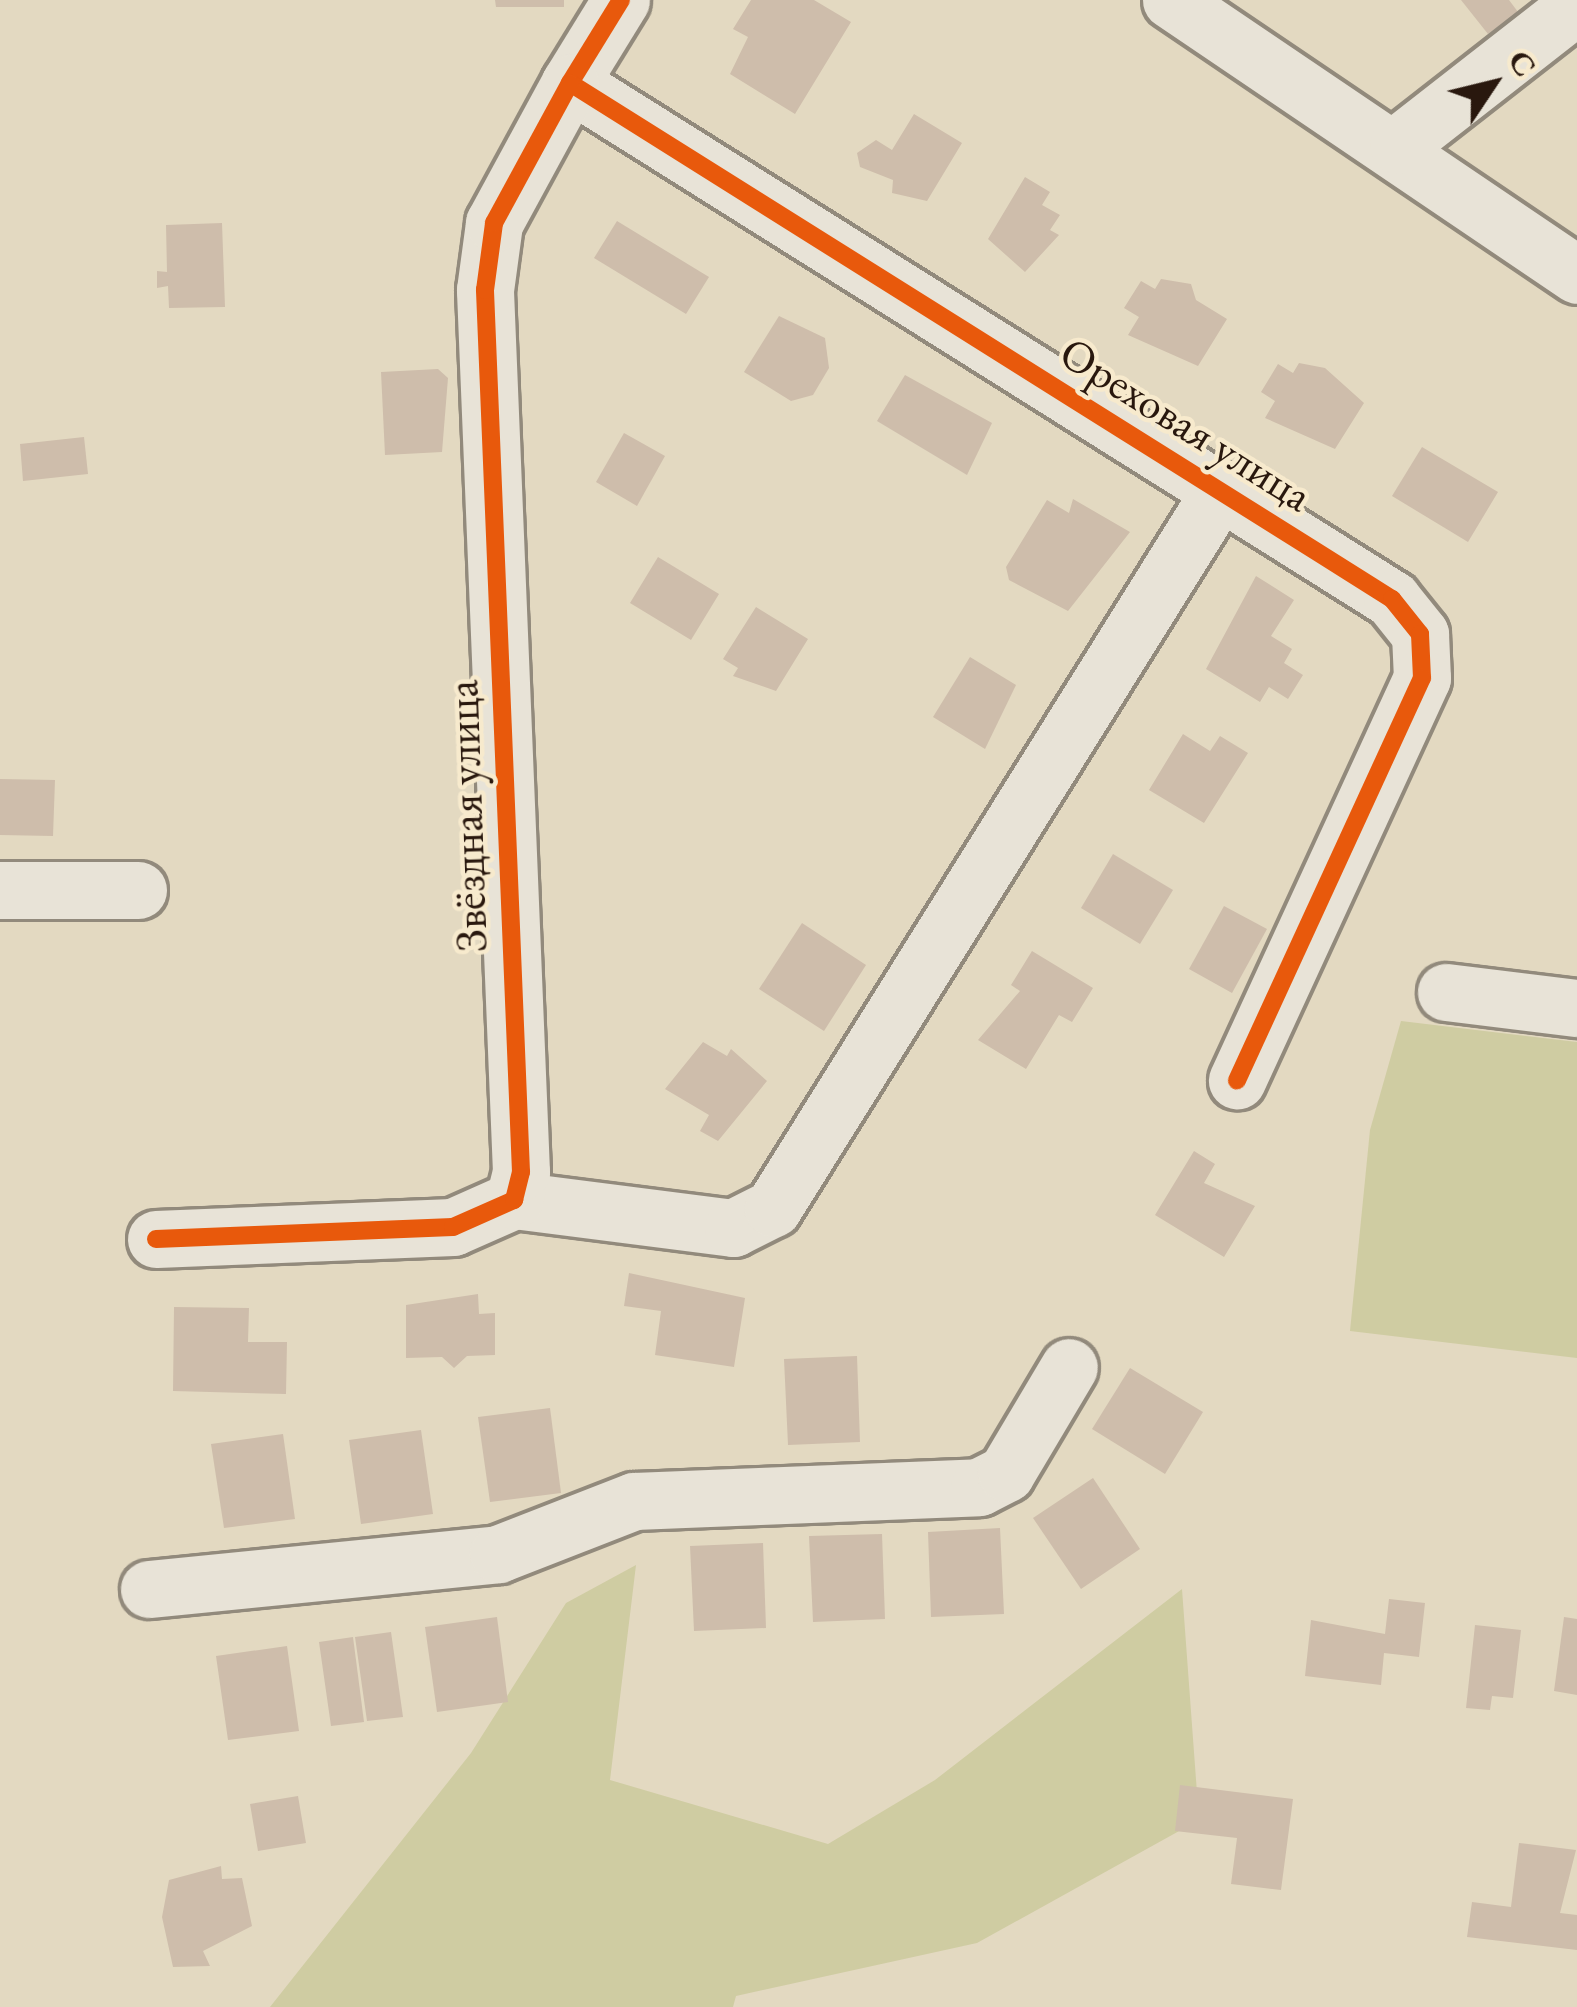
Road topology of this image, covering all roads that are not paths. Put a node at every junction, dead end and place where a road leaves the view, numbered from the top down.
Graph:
1 (621, 0) edge
2 (1172, 0) edge
3 (1577, 5) edge
4 (570, 83) junction
5 (1398, 145) junction
6 (1577, 275) edge
7 (1220, 491) junction
8 (0, 890) edge
9 (138, 890) dead end
10 (1446, 992) dead end
11 (1577, 1008) edge
12 (1237, 1082) dead end
13 (514, 1201) junction
14 (156, 1239) dead end
15 (1069, 1367) dead end
16 (149, 1589) dead end

1 - 4 street
2 - 5 street
3 - 5 street
4 - 7 street, Ореховая улица
4 - 13 street, Звёздная улица
5 - 6 street
7 - 12 street, Ореховая улица
7 - 13 street
8 - 9 street
10 - 11 street
13 - 14 street
15 - 16 street

